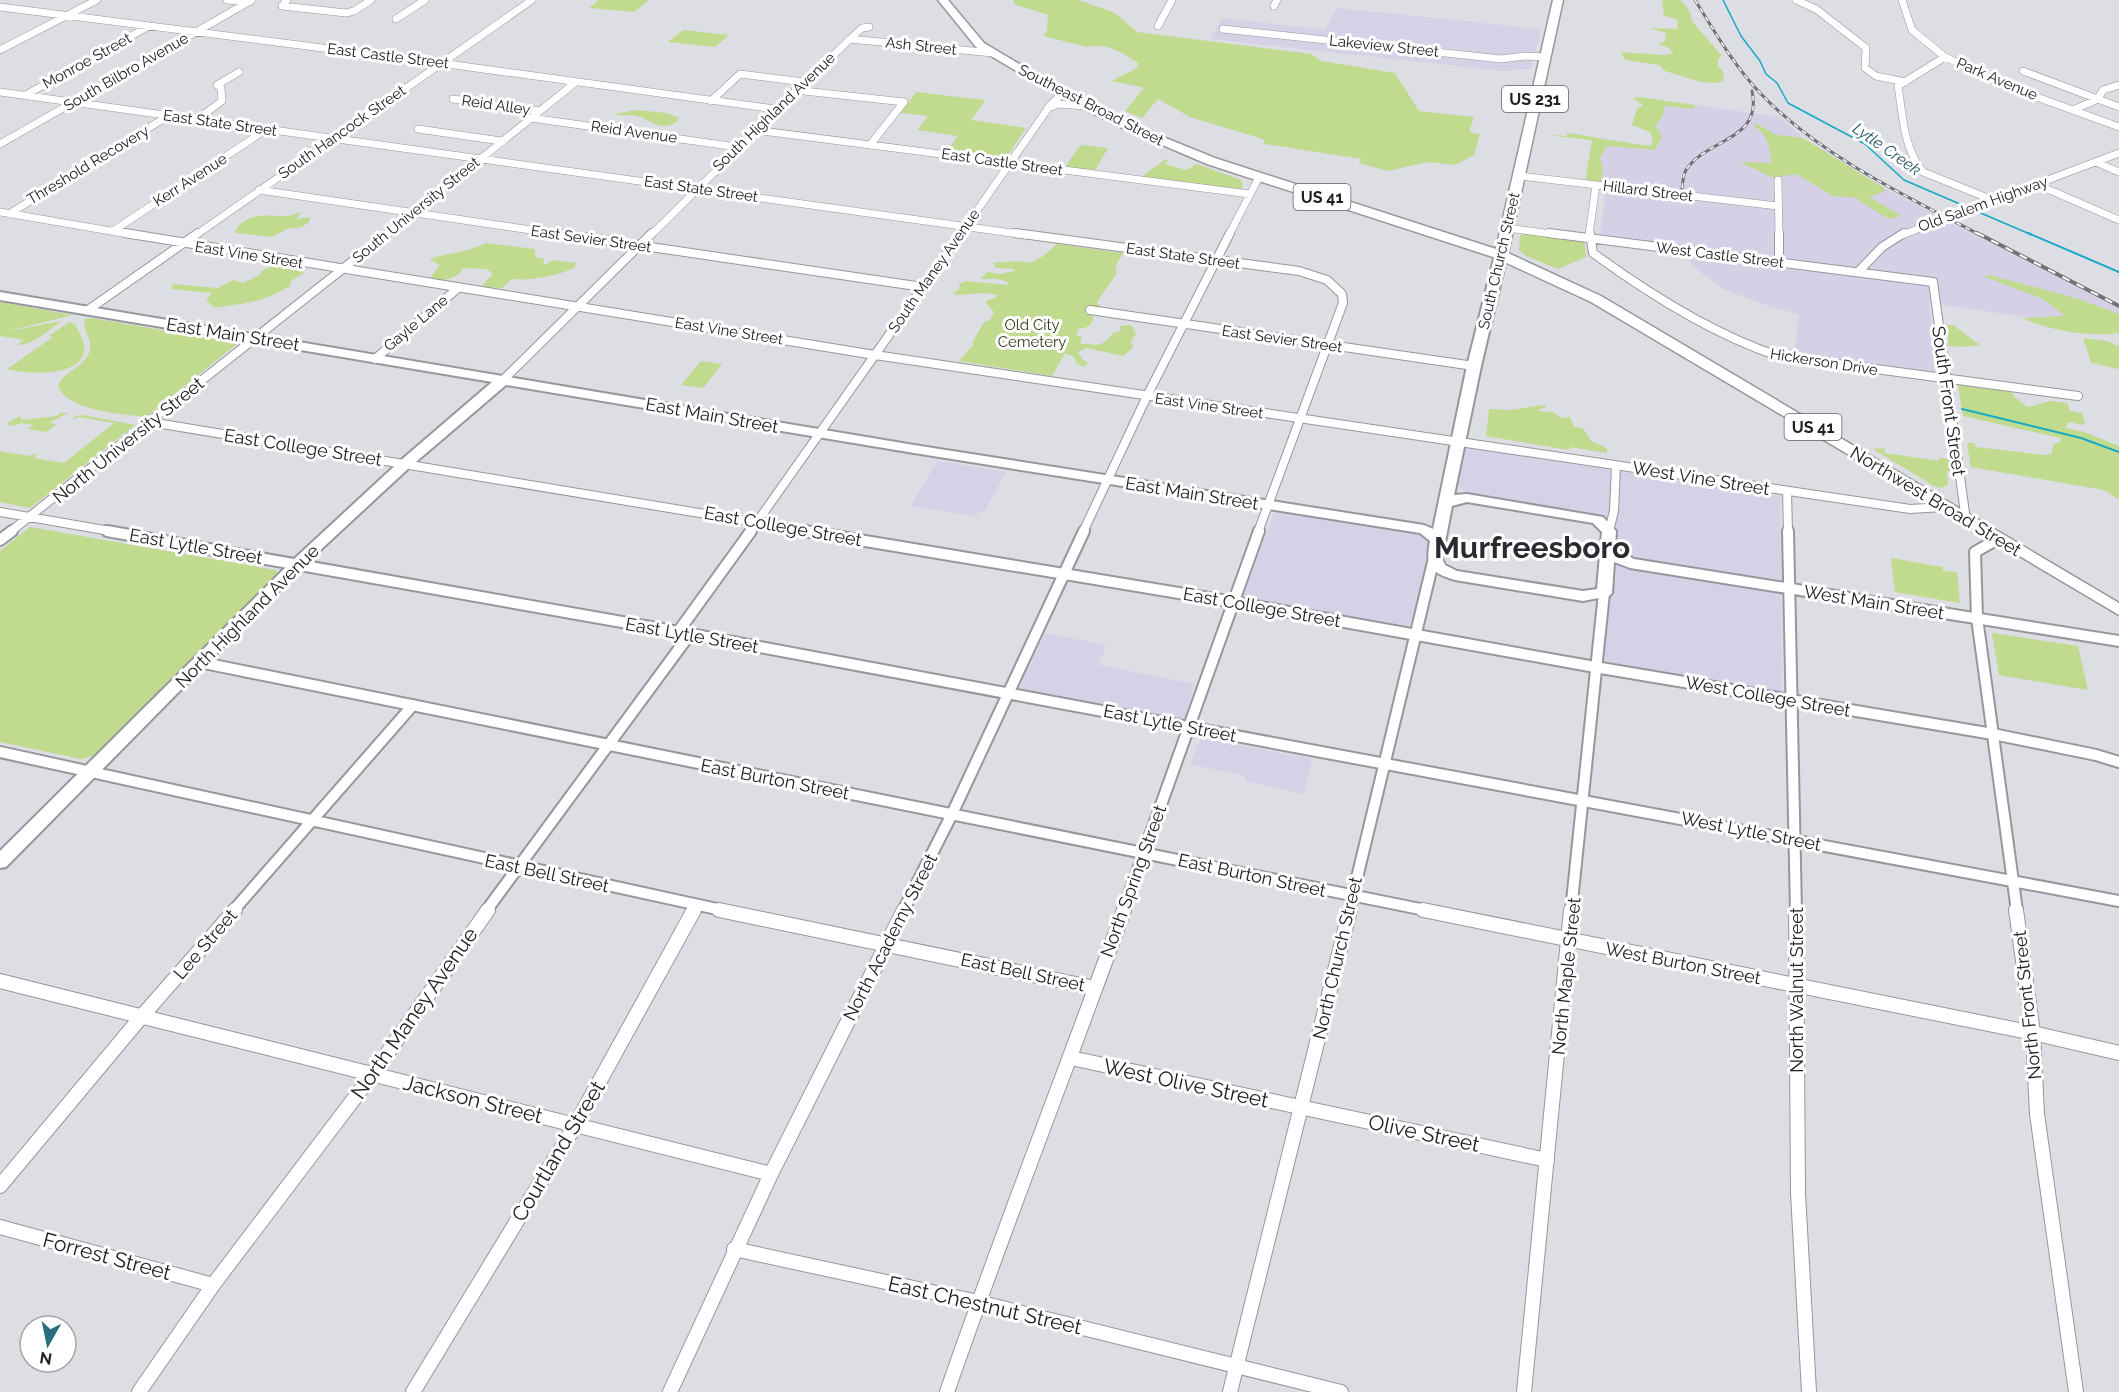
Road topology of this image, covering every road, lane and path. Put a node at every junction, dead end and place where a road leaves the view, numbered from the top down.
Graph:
1 (97, 0) edge
2 (227, 0) edge
3 (287, 0) edge
4 (371, 0) edge
5 (425, 0) edge
6 (943, 0) edge
7 (1172, 0) edge
8 (1558, 0) edge
9 (1796, 0) edge
10 (1902, 0) edge
11 (251, 1) edge
12 (521, 1) edge
13 (530, 1) edge
14 (0, 7) edge
15 (66, 16) junction
16 (396, 19) dead end
17 (150, 26) junction
18 (1158, 26) dead end
19 (869, 27) dead end
20 (1223, 29) dead end
21 (197, 31) junction
22 (850, 39) junction
23 (0, 50) edge
24 (993, 53) junction
25 (1545, 57) junction
26 (1945, 57) junction
27 (440, 63) junction
28 (2023, 71) dead end
29 (239, 72) dead end
30 (576, 82) junction
31 (804, 82) junction
32 (1905, 82) junction
33 (2119, 85) edge
34 (795, 90) junction
35 (0, 93) edge
36 (1062, 93) junction
37 (24, 96) junction
38 (453, 99) dead end
39 (2098, 99) junction
40 (711, 101) junction
41 (73, 102) junction
42 (1086, 106) junction
43 (2119, 107) edge
44 (775, 109) junction
45 (1047, 109) junction
46 (2073, 110) junction
47 (539, 111) junction
48 (168, 116) junction
49 (531, 118) junction
50 (196, 120) junction
51 (2119, 127) edge
52 (267, 129) junction
53 (418, 129) dead end
54 (755, 130) junction
55 (333, 138) junction
56 (501, 141) junction
57 (0, 144) edge
58 (870, 144) junction
59 (737, 147) junction
60 (2119, 153) edge
61 (481, 158) junction
62 (2096, 162) junction
63 (1010, 163) junction
64 (2119, 172) edge
65 (1519, 176) junction
66 (1259, 177) junction
67 (1778, 180) dead end
68 (1596, 185) junction
69 (2038, 185) junction
70 (695, 189) junction
71 (259, 190) junction
72 (1249, 194) junction
73 (1995, 201) junction
74 (1778, 206) junction
75 (412, 212) junction
76 (4, 213) edge
77 (2119, 220) edge
78 (965, 227) junction
79 (1507, 228) junction
80 (113, 231) junction
81 (1589, 238) junction
82 (182, 244) junction
83 (640, 246) junction
84 (1501, 255) junction
85 (1215, 261) junction
86 (1779, 262) junction
87 (340, 270) junction
88 (1858, 272) junction
89 (1933, 282) joint
90 (923, 287) junction
91 (458, 288) junction
92 (0, 296) edge
93 (579, 307) junction
94 (88, 310) junction
95 (1090, 310) dead end
96 (1183, 324) junction
97 (255, 339) junction
98 (1328, 345) junction
99 (875, 355) junction
100 (375, 358) junction
101 (1474, 366) junction
102 (503, 380) junction
103 (1947, 380) junction
104 (1147, 396) junction
105 (2078, 396) dead end
106 (1301, 419) junction
107 (150, 422) junction
108 (820, 434) junction
109 (1459, 442) junction
110 (405, 464) junction
111 (1617, 466) junction
112 (1108, 480) junction
113 (1787, 491) junction
114 (1268, 505) junction
115 (1944, 507) junction
116 (0, 512) edge
117 (1442, 516) junction
118 (31, 517) junction
119 (1966, 520) junction
120 (758, 522) junction
121 (1424, 529) junction
122 (1609, 531) junction
123 (1998, 538) junction
124 (0, 540) edge
125 (1438, 540) junction
126 (1434, 558) junction
127 (1606, 560) junction
128 (297, 564) junction
129 (1063, 573) junction
130 (1788, 588) junction
131 (1605, 593) junction
132 (1233, 602) junction
133 (2119, 610) edge
134 (1977, 618) junction
135 (684, 633) junction
136 (1415, 635) junction
137 (2119, 641) edge
138 (199, 662) junction
139 (1595, 667) junction
140 (1008, 693) junction
141 (1790, 700) junction
142 (413, 705) junction
143 (1188, 726) junction
144 (1993, 734) junction
145 (607, 746) junction
146 (0, 752) edge
147 (2119, 762) edge
148 (1383, 764) junction
149 (89, 771) junction
150 (1584, 800) junction
151 (952, 814) junction
152 (314, 821) junction
153 (1795, 839) junction
154 (1144, 852) junction
155 (0, 862) edge
156 (518, 866) junction
157 (2012, 880) junction
158 (1352, 896) junction
159 (2119, 900) edge
160 (697, 905) junction
161 (1569, 940) junction
162 (887, 944) junction
163 (0, 981) edge
164 (1795, 986) junction
165 (1095, 988) junction
166 (142, 1016) junction
167 (2033, 1033) junction
168 (2119, 1053) edge
169 (1071, 1058) junction
170 (372, 1075) junction
171 (1302, 1108) junction
172 (576, 1124) junction
173 (1547, 1160) junction
174 (771, 1174) junction
175 (0, 1186) edge
176 (0, 1227) edge
177 (734, 1249) junction
178 (213, 1285) junction
179 (978, 1302) junction
180 (1235, 1366) junction
181 (139, 1392) edge
182 (413, 1392) edge
183 (670, 1392) edge
184 (947, 1392) edge
185 (1230, 1392) edge
186 (1341, 1392) edge
187 (1524, 1392) edge
188 (1809, 1392) edge
189 (2076, 1392) edge

1 - 15 street
2 - 11 street
3 - 4 street
5 - 16 street
6 - 24 main road, Southeast Broad Street / US 41
7 - 18 street
8 - 25 main road, South Church Street / US 231
9 - 32 street
10 - 26 street, Park Avenue
11 - 21 street, South Bilbro Avenue
12 - 13 street
13 - 27 street, South Hancock Street
14 - 15 street, East Castle Street
15 - 17 street, East Castle Street
15 - 23 street
17 - 21 street, East Castle Street
17 - 37 street, Monroe Street
19 - 22 street, South Highland Avenue
20 - 25 street, Lakeview Street
21 - 27 street, East Castle Street
21 - 41 street, South Bilbro Avenue
22 - 24 street, Ash Street
22 - 31 street, South Highland Avenue
24 - 36 main road, Southeast Broad Street / US 41
25 - 65 main road, South Church Street / US 231
26 - 32 street
26 - 46 street, Park Avenue
27 - 30 street, East Castle Street
27 - 55 street, South Hancock Street
28 - 39 street
29 - 50 street
30 - 40 street, East Castle Street
30 - 47 street, South University Street
31 - 34 street, South Highland Avenue
31 - 40 street
32 - 73 street
33 - 39 street
34 - 44 street, South Highland Avenue
34 - 58 street
35 - 37 street, East State Street
36 - 42 main road, Southeast Broad Street / US 41
36 - 45 street, South Maney Avenue
37 - 41 street, East State Street
38 - 47 street, Reid Alley
39 - 43 street
39 - 46 street
40 - 44 street, East Castle Street
41 - 48 street, East State Street
41 - 57 street, South Bilbro Avenue
42 - 45 street
42 - 66 main road, Southeast Broad Street / US 41
44 - 54 street, South Highland Avenue
45 - 63 street, South Maney Avenue
46 - 51 street, Park Avenue
47 - 49 street, South University Street
48 - 50 street, East State Street
48 - 76 street, Threshold Recovery
49 - 56 street, South University Street
49 - 59 street, Reid Avenue
50 - 52 street, East State Street
52 - 55 street, East State Street
52 - 80 street, Kerr Avenue
53 - 56 street
54 - 58 street, East Castle Street
54 - 59 street, South Highland Avenue
55 - 61 street, East State Street
55 - 71 street, South Hancock Street
56 - 61 street, South University Street
58 - 63 street, East Castle Street
59 - 70 street, South Highland Avenue
60 - 62 street, Old Salem Highway
61 - 70 street, East State Street
61 - 75 street, South University Street
62 - 64 street
62 - 69 street, Old Salem Highway
63 - 72 street, East Castle Street
63 - 78 street, South Maney Avenue
65 - 68 street, Hillard Street
65 - 79 main road, South Church Street / US 231
66 - 72 street, North Academy Street
66 - 84 main road, Southeast Broad Street / US 41
67 - 74 street
68 - 74 street, Hillard Street
68 - 81 street
69 - 73 street, Old Salem Highway
69 - 77 street
70 - 78 street, East State Street
70 - 83 street, South Highland Avenue
71 - 75 street, East Sevier Street
71 - 82 street, South Hancock Street
72 - 85 street, North Academy Street
73 - 88 street, Old Salem Highway
74 - 86 street
75 - 83 street, East Sevier Street
75 - 87 street, South University Street
76 - 80 street, East Vine Street
78 - 85 street, East State Street
78 - 90 street, South Maney Avenue
79 - 81 street, West Castle Street
79 - 84 main road, South Church Street / US 231
80 - 82 street, East Vine Street
81 - 86 street, West Castle Street
81 - 103 street, Hickerson Drive
82 - 87 street, East Vine Street
82 - 94 street, South Hancock Street
83 - 90 street, East Sevier Street
83 - 93 street, South Highland Avenue
84 - 101 street, South Church Street
84 - 115 main road, Northwest Broad Street / US 41
85 - 96 street, North Academy Street
85 - 98 street, East State Street
86 - 88 street, West Castle Street
87 - 91 street, East Vine Street
87 - 97 street, South University Street
88 - 89 street, West Castle Street
89 - 103 street, South Front Street
90 - 99 street, South Maney Avenue
91 - 93 street, East Vine Street
91 - 100 street, Gayle Lane
92 - 94 street, East Main Street
93 - 99 street, East Vine Street
93 - 102 street, South Highland Avenue
94 - 97 street, East Main Street
95 - 96 street, East Sevier Street
96 - 98 street, East Sevier Street
96 - 104 street, North Academy Street
97 - 100 street, East Main Street
97 - 107 street, North University Street
98 - 101 street, East Sevier Street
98 - 106 street, East State Street
99 - 104 street, East Vine Street
99 - 108 street, South Maney Avenue
100 - 102 street, East Main Street
101 - 109 street, South Church Street
102 - 108 street, East Main Street
102 - 110 street, North Highland Avenue
103 - 105 street, Hickerson Drive
103 - 119 street, South Front Street
104 - 106 street, East Vine Street
104 - 112 street, North Academy Street
106 - 109 street, East Vine Street
106 - 114 street, North Spring Street
107 - 110 street, East College Street
107 - 118 street, North University Street
108 - 112 street, East Main Street
108 - 120 street, North Maney Avenue
109 - 111 street, West Vine Street
109 - 117 street, South Church Street
110 - 120 street, East College Street
110 - 128 street, North Highland Avenue
111 - 113 street, West Vine Street
111 - 122 street
112 - 114 street, East Main Street
112 - 129 street, North Academy Street
113 - 115 street, West Vine Street
113 - 130 street, North Walnut Street
114 - 121 street, East Main Street
114 - 132 street, North Spring Street
115 - 119 main road, Northwest Broad Street / US 41
116 - 118 street, East Lytle Street
117 - 121 street, East Main Street
117 - 122 street, East Main Street
117 - 125 street, North Church Street
118 - 124 street, North University Street
118 - 128 street, East Lytle Street
119 - 123 main road, Northwest Broad Street / US 41
120 - 129 street, East College Street
120 - 135 street, North Maney Avenue
121 - 125 street, East Main Street
122 - 127 street, North Maple Street
123 - 133 main road, Northwest Broad Street / US 41
123 - 134 street
125 - 126 street, North Church Street
126 - 131 street
126 - 136 street, North Church Street
127 - 130 street, West Main Street
127 - 131 street, North Maple Street
128 - 135 street, East Lytle Street
128 - 138 street, North Highland Avenue
129 - 132 street, East College Street
129 - 140 street, North Academy Street
130 - 134 street, West Main Street
130 - 141 street, North Walnut Street
131 - 139 street, North Maple Street
132 - 136 street, East College Street
132 - 143 street, North Spring Street
134 - 137 street, West Main Street
134 - 144 street, North Front Street
135 - 140 street, East Lytle Street
135 - 145 street, North Maney Avenue
136 - 139 street, West College Street
136 - 148 street, North Church Street
138 - 142 street, East Burton Street
138 - 149 street, North Highland Avenue
139 - 141 street, West College Street
139 - 150 street, North Maple Street
140 - 143 street, East Lytle Street
140 - 151 street, North Academy Street
141 - 144 street, West College Street
141 - 153 street, North Walnut Street
142 - 145 street, East Burton Street
142 - 152 street, Lee Street
143 - 148 street, East Lytle Street
143 - 154 street, North Spring Street
144 - 147 street, West College Street
144 - 157 street, North Front Street
145 - 151 street, East Burton Street
145 - 156 street, North Maney Avenue
146 - 149 street, East Bell Street
148 - 150 street, West Lytle Street
148 - 158 street, North Church Street
149 - 152 street, East Bell Street
149 - 155 street, North Highland Avenue
150 - 153 street, West Lytle Street
150 - 161 street, North Maple Street
151 - 154 street, East Burton Street
151 - 162 street, North Academy Street
152 - 156 street, East Bell Street
152 - 166 street, Lee Street
153 - 157 street, West Lytle Street
153 - 164 street, North Walnut Street
154 - 158 street, East Burton Street
154 - 165 street, North Spring Street
156 - 160 street, East Bell Street
156 - 170 street, North Maney Avenue
157 - 159 street, West Lytle Street
157 - 167 street, North Front Street
158 - 161 street, West Burton Street
158 - 171 street, North Church Street
160 - 162 street, East Bell Street
160 - 172 street, Courtland Street
161 - 164 street, West Burton Street
161 - 173 street, North Maple Street
162 - 165 street, East Bell Street
162 - 174 street, North Academy Street
163 - 166 street, Jackson Street
164 - 167 street, West Burton Street
164 - 188 street, North Walnut Street
165 - 169 street, North Spring Street
166 - 170 street, Jackson Street
166 - 175 street, Lee Street
167 - 168 street, West Burton Street
167 - 189 street, North Front Street
169 - 171 street, West Olive Street
169 - 179 street, North Spring Street
170 - 172 street, Jackson Street
170 - 178 street, North Maney Avenue
171 - 173 street, Olive Street
171 - 180 street, North Church Street
172 - 174 street, Jackson Street
172 - 182 street, Courtland Street
173 - 187 street, North Maple Street
174 - 177 street, North Academy Street
176 - 178 street, Forrest Street
177 - 179 street, East Chestnut Street
177 - 183 street, North Academy Street
178 - 181 street, North Maney Avenue
179 - 180 street, East Chestnut Street
179 - 184 street, North Spring Street
180 - 185 street, North Church Street
180 - 186 street, East Chestnut Street

